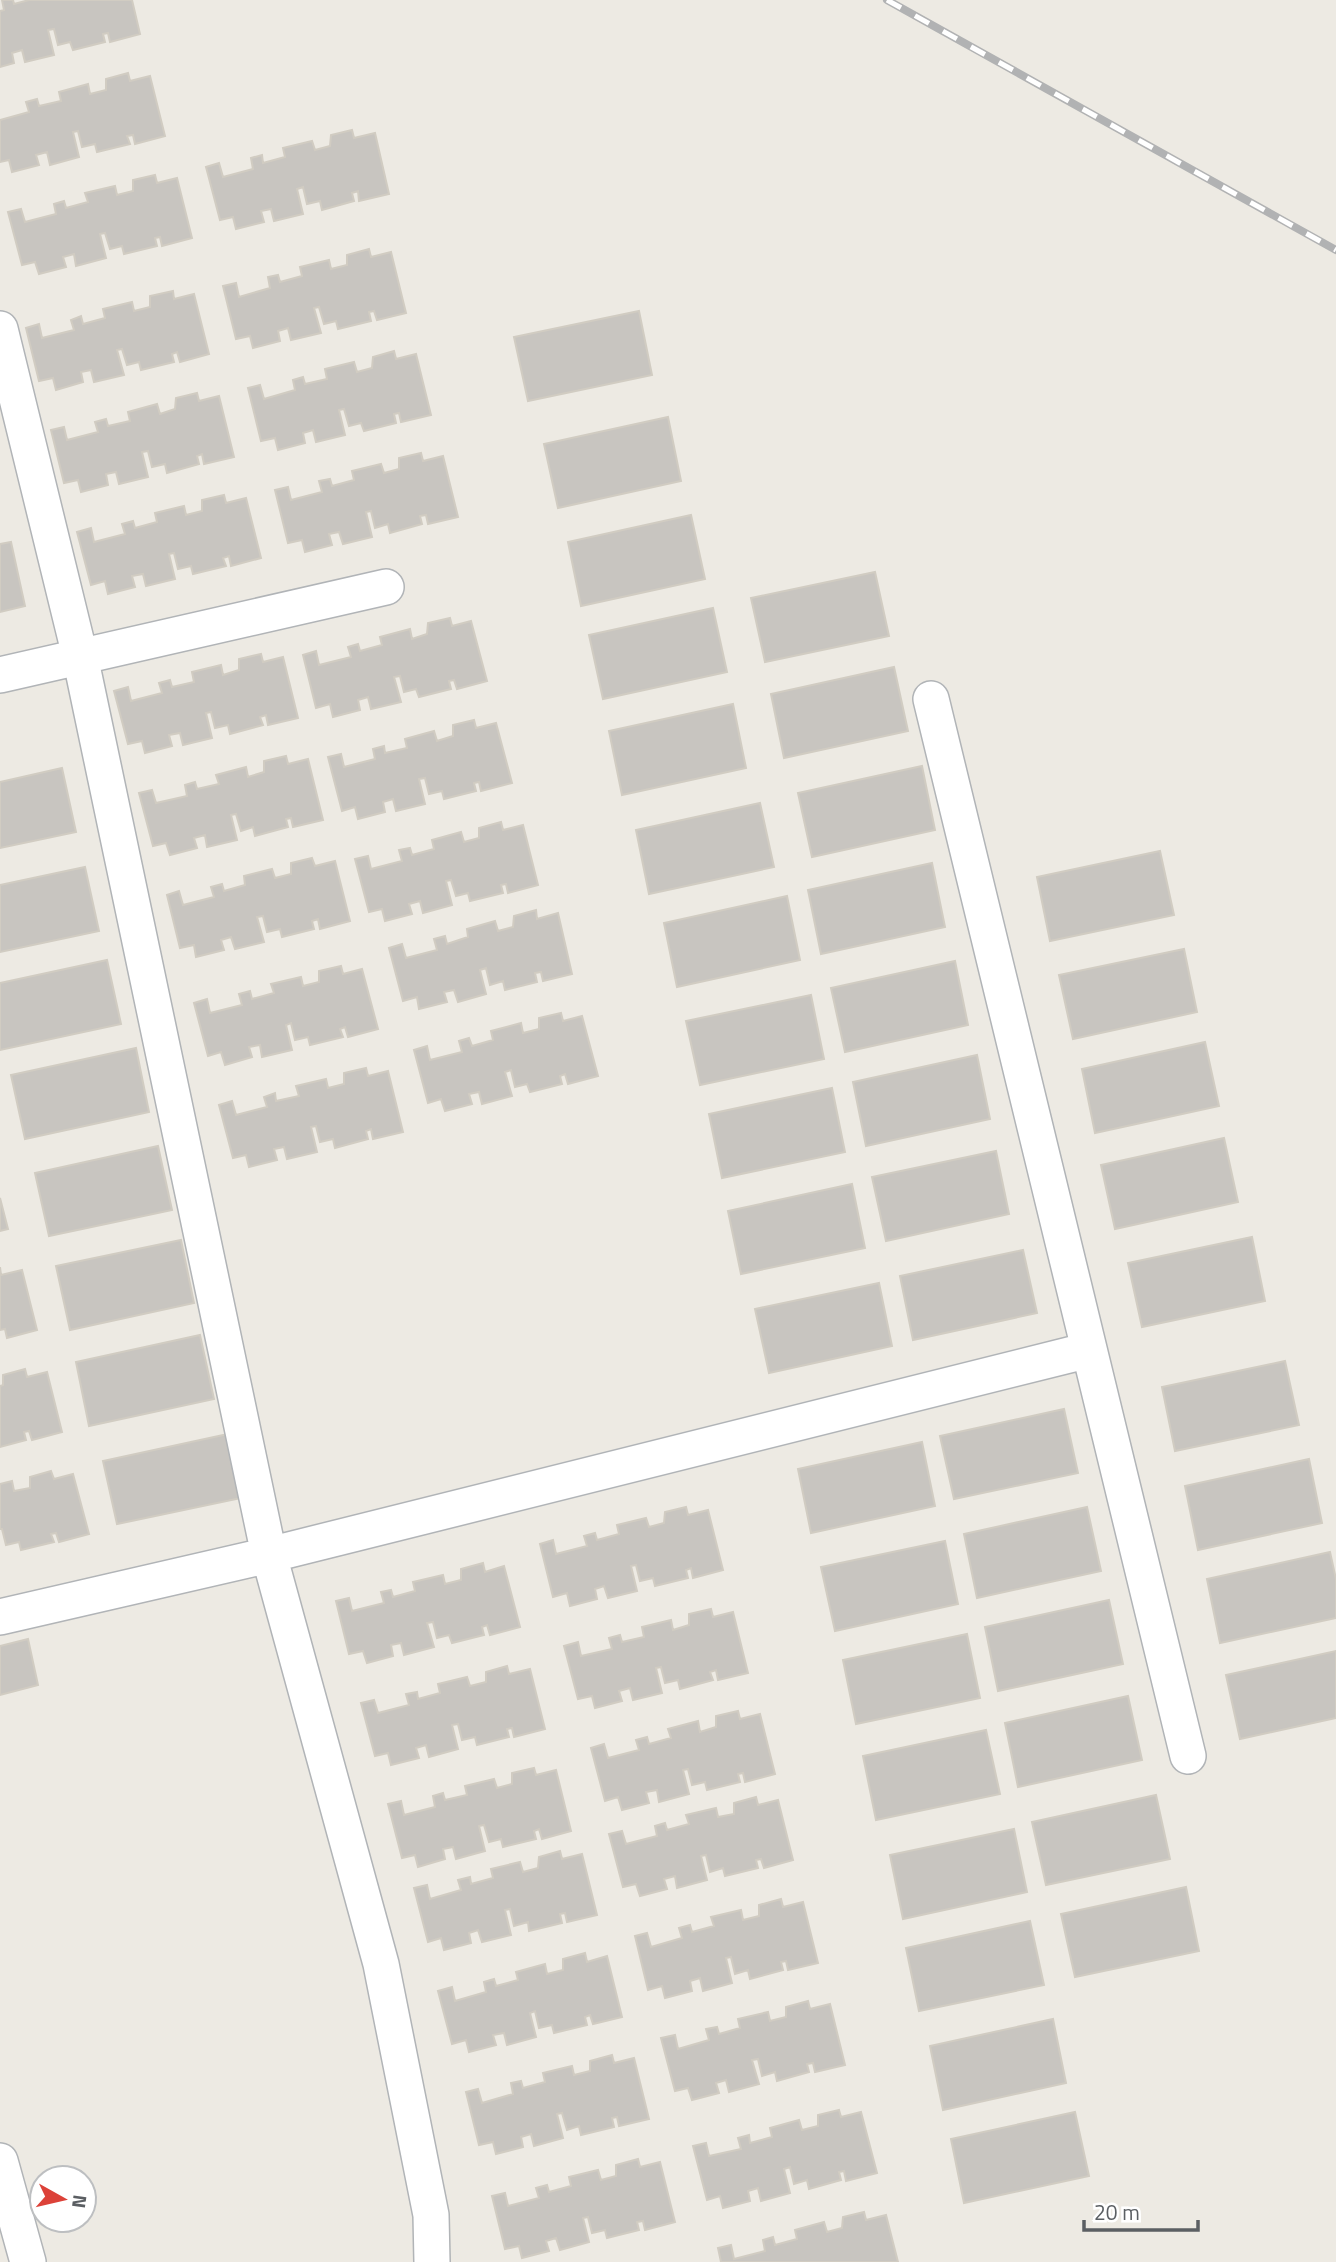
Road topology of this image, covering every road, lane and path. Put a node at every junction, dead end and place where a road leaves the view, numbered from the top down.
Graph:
1 (0, 329) edge
2 (386, 587) dead end
3 (80, 656) junction
4 (0, 676) edge
5 (931, 699) dead end
6 (1089, 1350) junction
7 (269, 1555) junction
8 (0, 1616) edge
9 (1188, 1756) dead end
10 (0, 2161) edge
11 (28, 2262) edge
12 (432, 2262) edge

1 - 3 street
2 - 3 street
3 - 4 street
3 - 7 street
5 - 6 street
6 - 7 street
6 - 9 street
7 - 8 street
7 - 12 street
10 - 11 street

